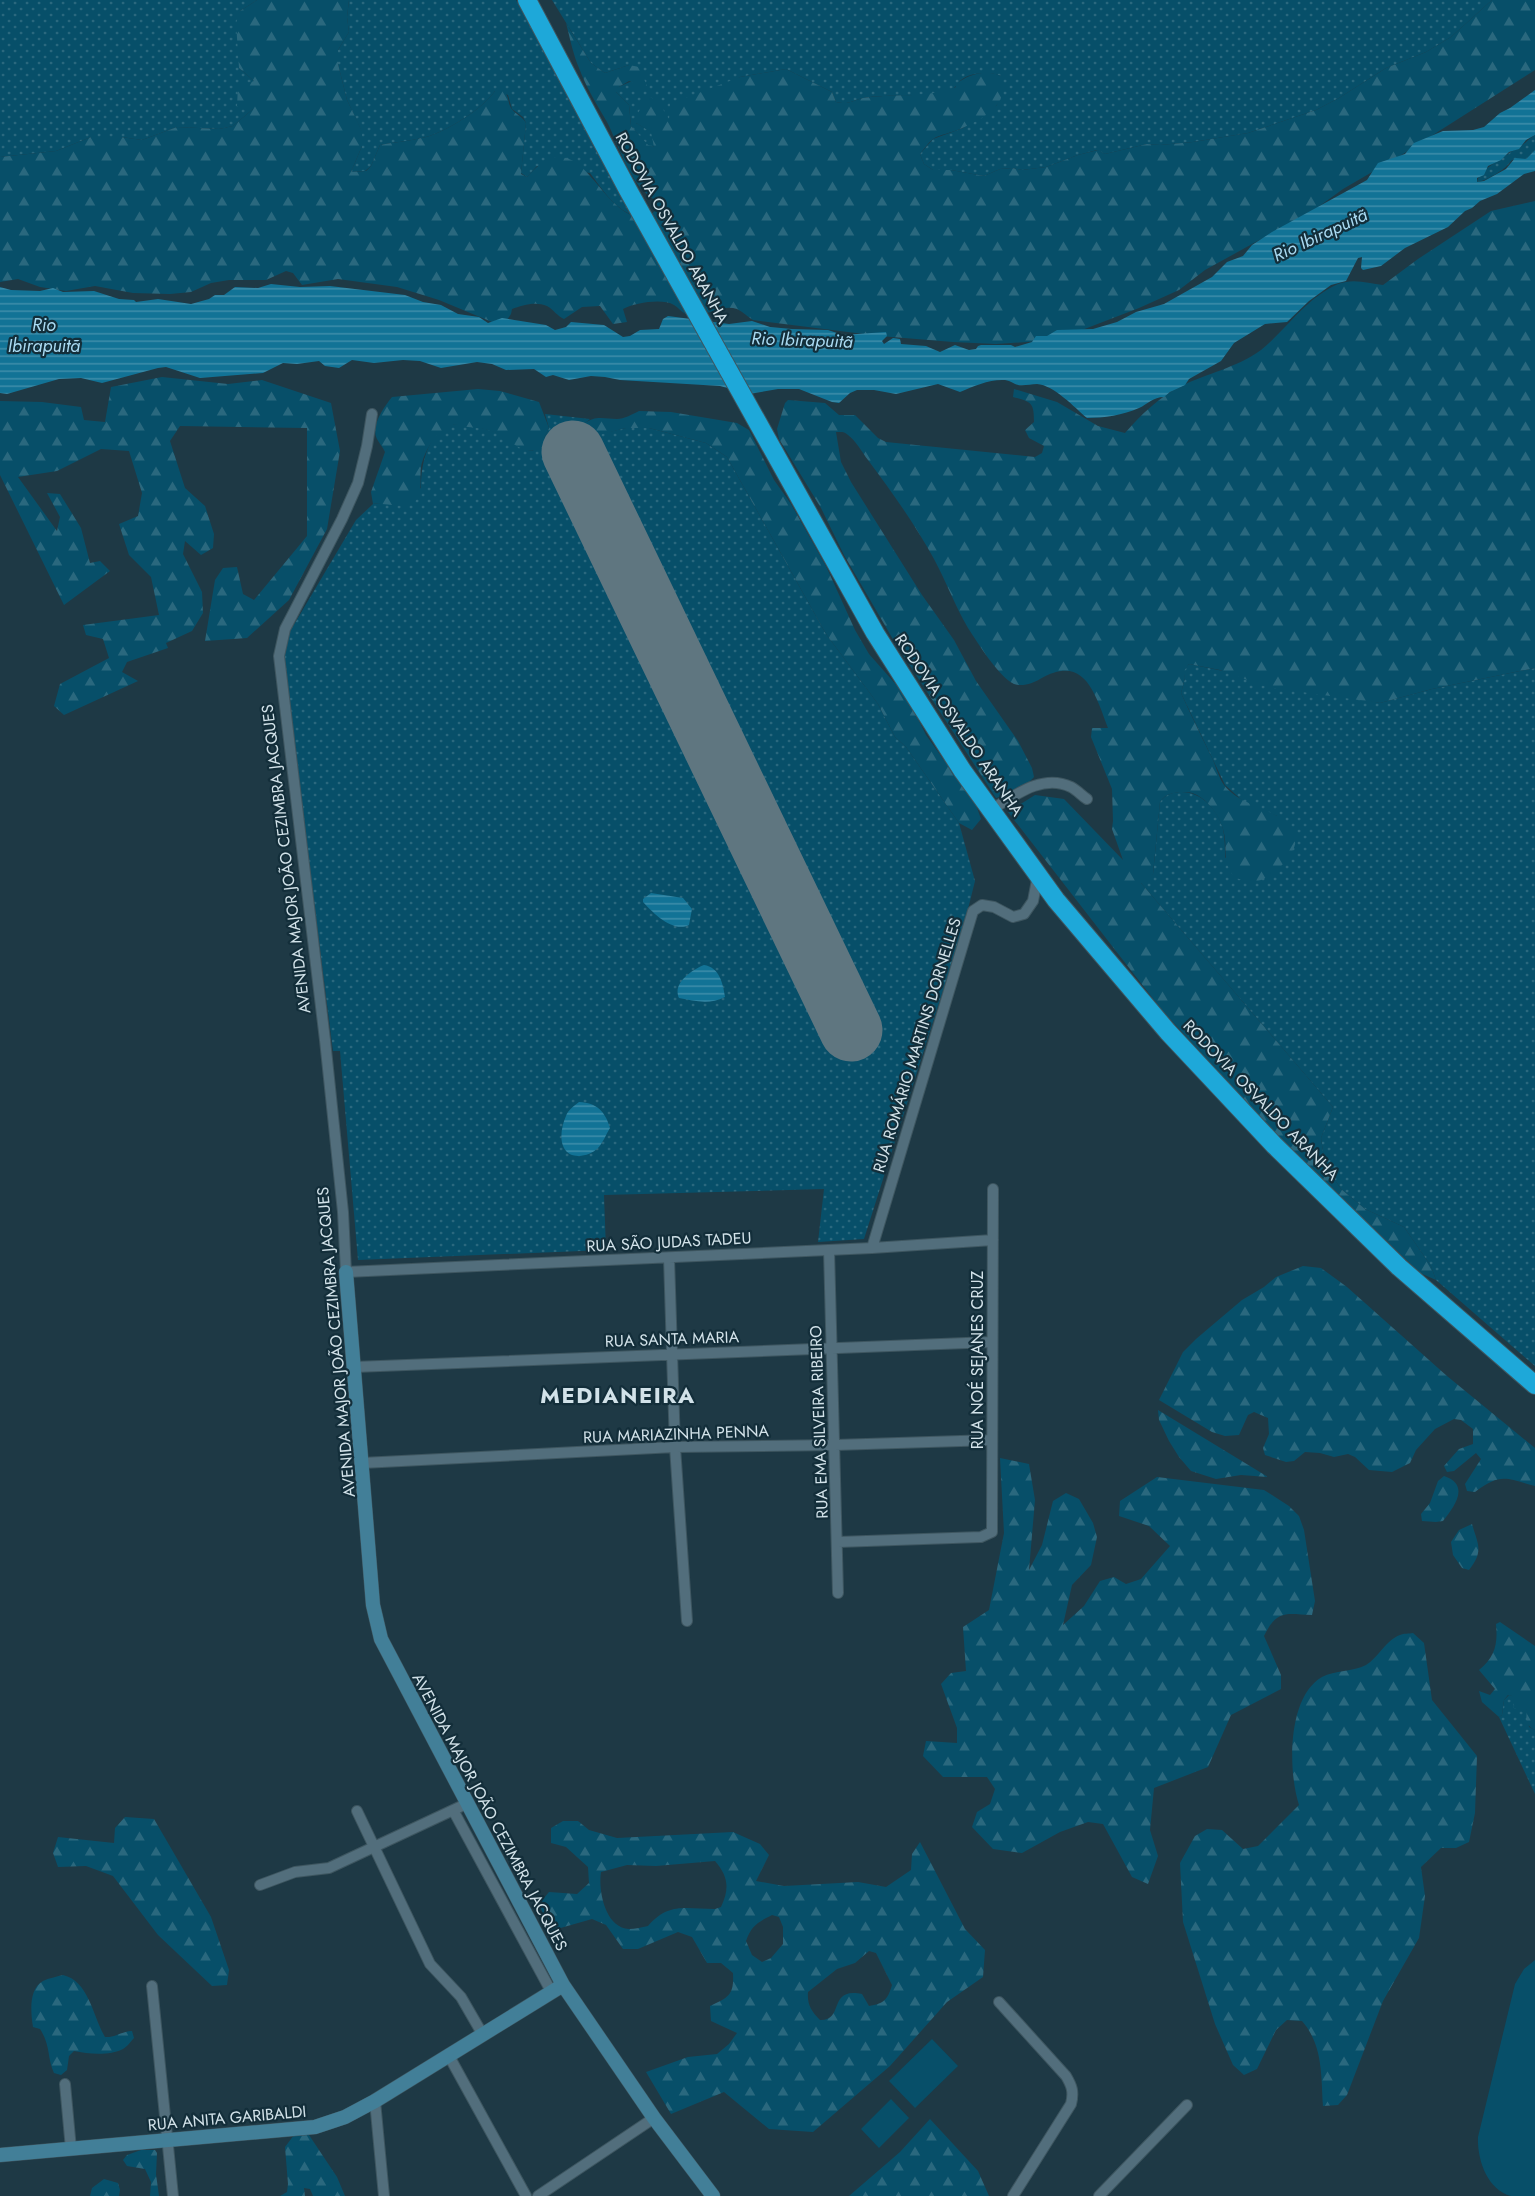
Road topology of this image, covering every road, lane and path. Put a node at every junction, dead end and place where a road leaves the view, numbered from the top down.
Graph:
1 (527, 0) edge
2 (372, 414) dead end
3 (1087, 799) dead end
4 (992, 810) junction
5 (1038, 874) junction
6 (993, 1189) dead end
7 (993, 1240) junction
8 (872, 1248) junction
9 (829, 1250) junction
10 (669, 1257) junction
11 (346, 1272) junction
12 (992, 1342) junction
13 (831, 1348) junction
14 (671, 1354) junction
15 (354, 1367) junction
16 (1535, 1385) edge
17 (992, 1440) junction
18 (835, 1445) junction
19 (675, 1447) junction
20 (362, 1463) junction
21 (838, 1542) junction
22 (838, 1593) dead end
23 (687, 1621) dead end
24 (460, 1807) junction
25 (357, 1811) dead end
26 (374, 1848) junction
27 (260, 1885) dead end
28 (152, 1986) dead end
29 (557, 1989) junction
30 (999, 2002) dead end
31 (483, 2035) junction
32 (449, 2056) junction
33 (65, 2084) dead end
34 (375, 2101) junction
35 (1187, 2105) dead end
36 (654, 2118) junction
37 (167, 2140) junction
38 (71, 2149) junction
39 (0, 2156) edge
40 (173, 2196) edge
41 (384, 2196) edge
42 (526, 2196) edge
43 (538, 2196) edge
44 (713, 2196) edge
45 (1013, 2196) edge
46 (1099, 2196) edge

1 - 4 highway, RODOVIA OSVALDO ARANHA
2 - 11 street, AVENIDA MAJOR JOÃO CEZIMBRA JACQUES
3 - 4 street
4 - 5 highway, RODOVIA OSVALDO ARANHA
5 - 8 street, RUA ROMÁRIO MARTINS DORNELLES
5 - 16 highway, RODOVIA OSVALDO ARANHA
6 - 7 street, RUA NOÉ SEJANES CRUZ
7 - 8 street, RUA SÃO JUDAS TADEU
7 - 12 street, RUA NOÉ SEJANES CRUZ
8 - 9 street, RUA SÃO JUDAS TADEU
9 - 10 street, RUA SÃO JUDAS TADEU
9 - 13 street, RUA EMA SILVEIRA RIBEIRO
10 - 11 street, RUA SÃO JUDAS TADEU
10 - 14 street
11 - 15 street, AVENIDA MAJOR JOÃO CEZIMBRA JACQUES
12 - 13 street, RUA SANTA MARIA
12 - 17 street, RUA NOÉ SEJANES CRUZ
13 - 14 street, RUA SANTA MARIA
13 - 18 street, RUA EMA SILVEIRA RIBEIRO
14 - 15 street, RUA SANTA MARIA
14 - 19 street
15 - 20 street, AVENIDA MAJOR JOÃO CEZIMBRA JACQUES
17 - 18 street, RUA MARIAZINHA PENNA
17 - 21 street, RUA NOÉ SEJANES CRUZ
18 - 19 street, RUA MARIAZINHA PENNA
18 - 21 street, RUA EMA SILVEIRA RIBEIRO
19 - 20 street, RUA MARIAZINHA PENNA
19 - 23 street
20 - 24 street, AVENIDA MAJOR JOÃO CEZIMBRA JACQUES
21 - 22 street, RUA EMA SILVEIRA RIBEIRO
24 - 26 street
24 - 29 street, AVENIDA MAJOR JOÃO CEZIMBRA JACQUES
25 - 26 street
26 - 27 street
26 - 31 street
28 - 37 street
29 - 31 street, RUA ANITA GARIBALDI
29 - 36 street, AVENIDA MAJOR JOÃO CEZIMBRA JACQUES
30 - 45 street
31 - 32 street, RUA ANITA GARIBALDI
32 - 34 street, RUA ANITA GARIBALDI
32 - 42 street
33 - 38 street
34 - 37 street, RUA ANITA GARIBALDI
34 - 41 street
35 - 46 street
36 - 43 street
36 - 44 street, AVENIDA MAJOR JOÃO CEZIMBRA JACQUES
37 - 38 street, RUA ANITA GARIBALDI
37 - 40 street
38 - 39 street, RUA ANITA GARIBALDI

